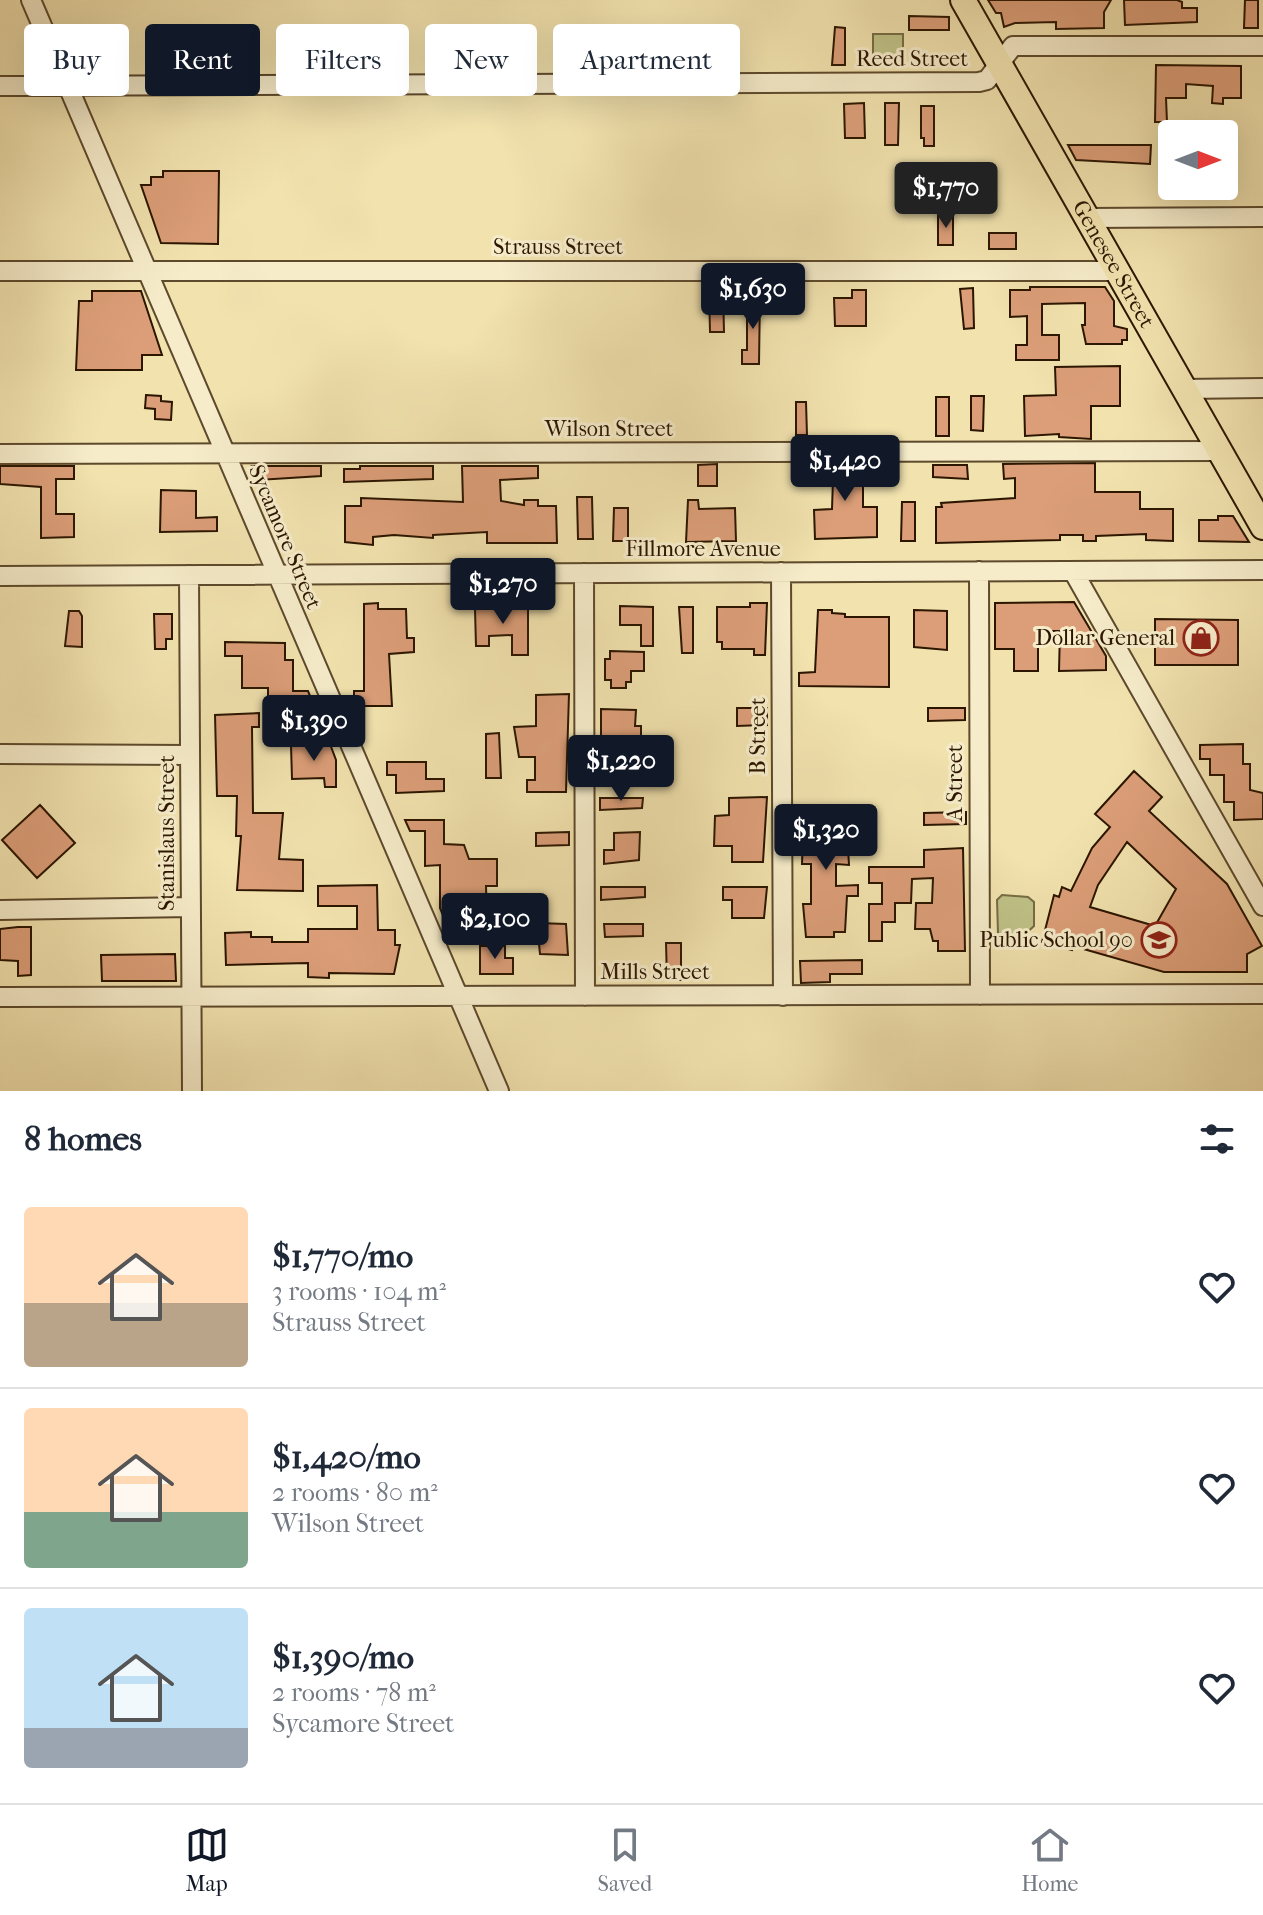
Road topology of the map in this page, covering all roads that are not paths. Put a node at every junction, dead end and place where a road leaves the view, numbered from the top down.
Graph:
1 (31, 0) edge
2 (963, 0) edge
3 (41, 24) edge
4 (1263, 46) edge
5 (999, 64) junction
6 (0, 86) edge
7 (24, 86) edge
8 (129, 86) edge
9 (71, 96) edge
10 (1263, 217) edge
11 (1084, 218) junction
12 (146, 270) junction
13 (0, 271) edge
14 (1115, 271) junction
15 (1263, 388) edge
16 (1183, 389) junction
17 (1218, 451) junction
18 (224, 453) junction
19 (0, 454) edge
20 (1263, 527) edge
21 (1263, 570) edge
22 (979, 571) junction
23 (1073, 571) junction
24 (781, 572) junction
25 (584, 573) junction
26 (275, 574) junction
27 (189, 575) junction
28 (0, 576) edge
29 (0, 754) edge
30 (190, 755) junction
31 (1263, 906) edge
32 (191, 907) junction
33 (0, 910) edge
34 (1263, 994) edge
35 (980, 995) junction
36 (585, 996) junction
37 (783, 996) junction
38 (0, 997) edge
39 (191, 997) junction
40 (459, 997) junction
41 (192, 1091) edge
42 (499, 1091) edge

1 - 3 street, Sycamore Street
2 - 5 main road, Genesee Street
4 - 5 street, Reed Street
5 - 8 street, Reed Street
5 - 11 main road, Genesee Street
6 - 7 street, Reed Street
9 - 12 street, Sycamore Street
10 - 11 street
11 - 14 main road, Genesee Street
12 - 13 street, Strauss Street
12 - 14 street, Strauss Street
12 - 18 street, Sycamore Street
14 - 16 main road, Genesee Street
15 - 16 street
16 - 17 main road, Genesee Street
17 - 18 street, Wilson Street
17 - 20 main road, Genesee Street
18 - 19 street, Wilson Street
18 - 26 street, Sycamore Street
21 - 23 street, Fillmore Avenue
22 - 23 street, Fillmore Avenue
22 - 24 street, Fillmore Avenue
22 - 35 street, A Street
23 - 31 street
24 - 25 street, Fillmore Avenue
24 - 37 street, B Street
25 - 26 street, Fillmore Avenue
25 - 36 street
26 - 27 street, Fillmore Avenue
26 - 40 street, Sycamore Street
27 - 28 street, Fillmore Avenue
27 - 30 street, Stanislaus Street
29 - 30 street
30 - 32 street, Stanislaus Street
32 - 33 street
32 - 39 street, Stanislaus Street
34 - 35 street, Mills Street
35 - 37 street, Mills Street
36 - 37 street, Mills Street
36 - 40 street, Mills Street
38 - 39 street, Mills Street
39 - 40 street, Mills Street
39 - 41 street, Stanislaus Street
40 - 42 street, Sycamore Street

